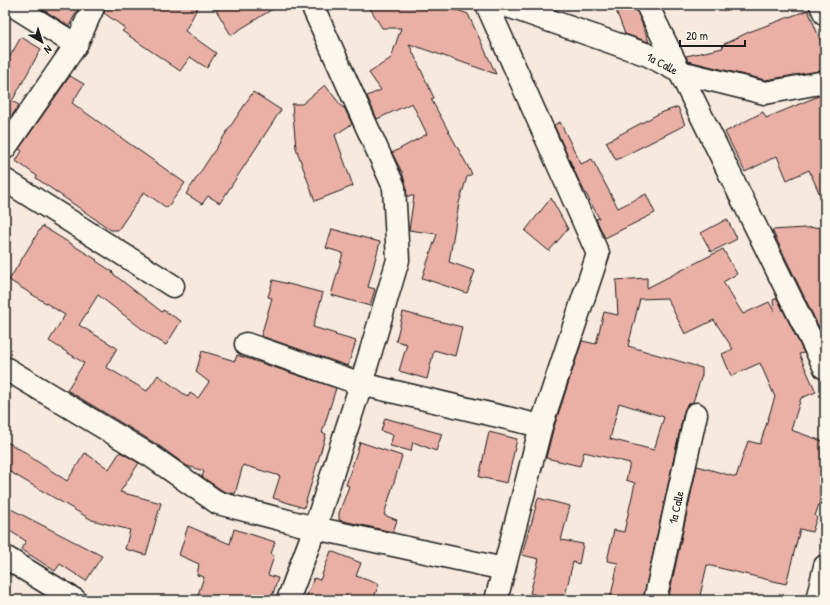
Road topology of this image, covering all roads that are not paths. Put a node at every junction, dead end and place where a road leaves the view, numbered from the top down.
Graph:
1 (12, 5) edge
2 (94, 5) edge
3 (312, 5) edge
4 (487, 5) edge
5 (505, 5) edge
6 (647, 5) edge
7 (821, 5) edge
8 (825, 14) edge
9 (76, 45) junction
10 (680, 72) junction
11 (825, 82) edge
12 (5, 148) edge
13 (5, 180) edge
14 (173, 286) dead end
15 (246, 344) dead end
16 (5, 368) edge
17 (825, 368) edge
18 (362, 384) junction
19 (696, 414) dead end
20 (541, 426) junction
21 (315, 528) junction
22 (5, 557) edge
23 (825, 566) edge
24 (504, 569) junction
25 (75, 600) edge
26 (288, 600) edge
27 (496, 600) edge
28 (655, 600) edge
29 (816, 600) edge

1 - 9 street
2 - 9 street
3 - 18 street
4 - 20 street
5 - 10 street, 1a Calle
6 - 10 street
7 - 8 street
9 - 12 street
10 - 11 street, 1a Calle
10 - 17 street
13 - 14 street
15 - 18 street
16 - 21 street
18 - 20 street
18 - 21 street
19 - 28 street, 1a Calle
20 - 24 street
21 - 24 street
21 - 26 street
22 - 25 street
23 - 29 street
24 - 27 street

